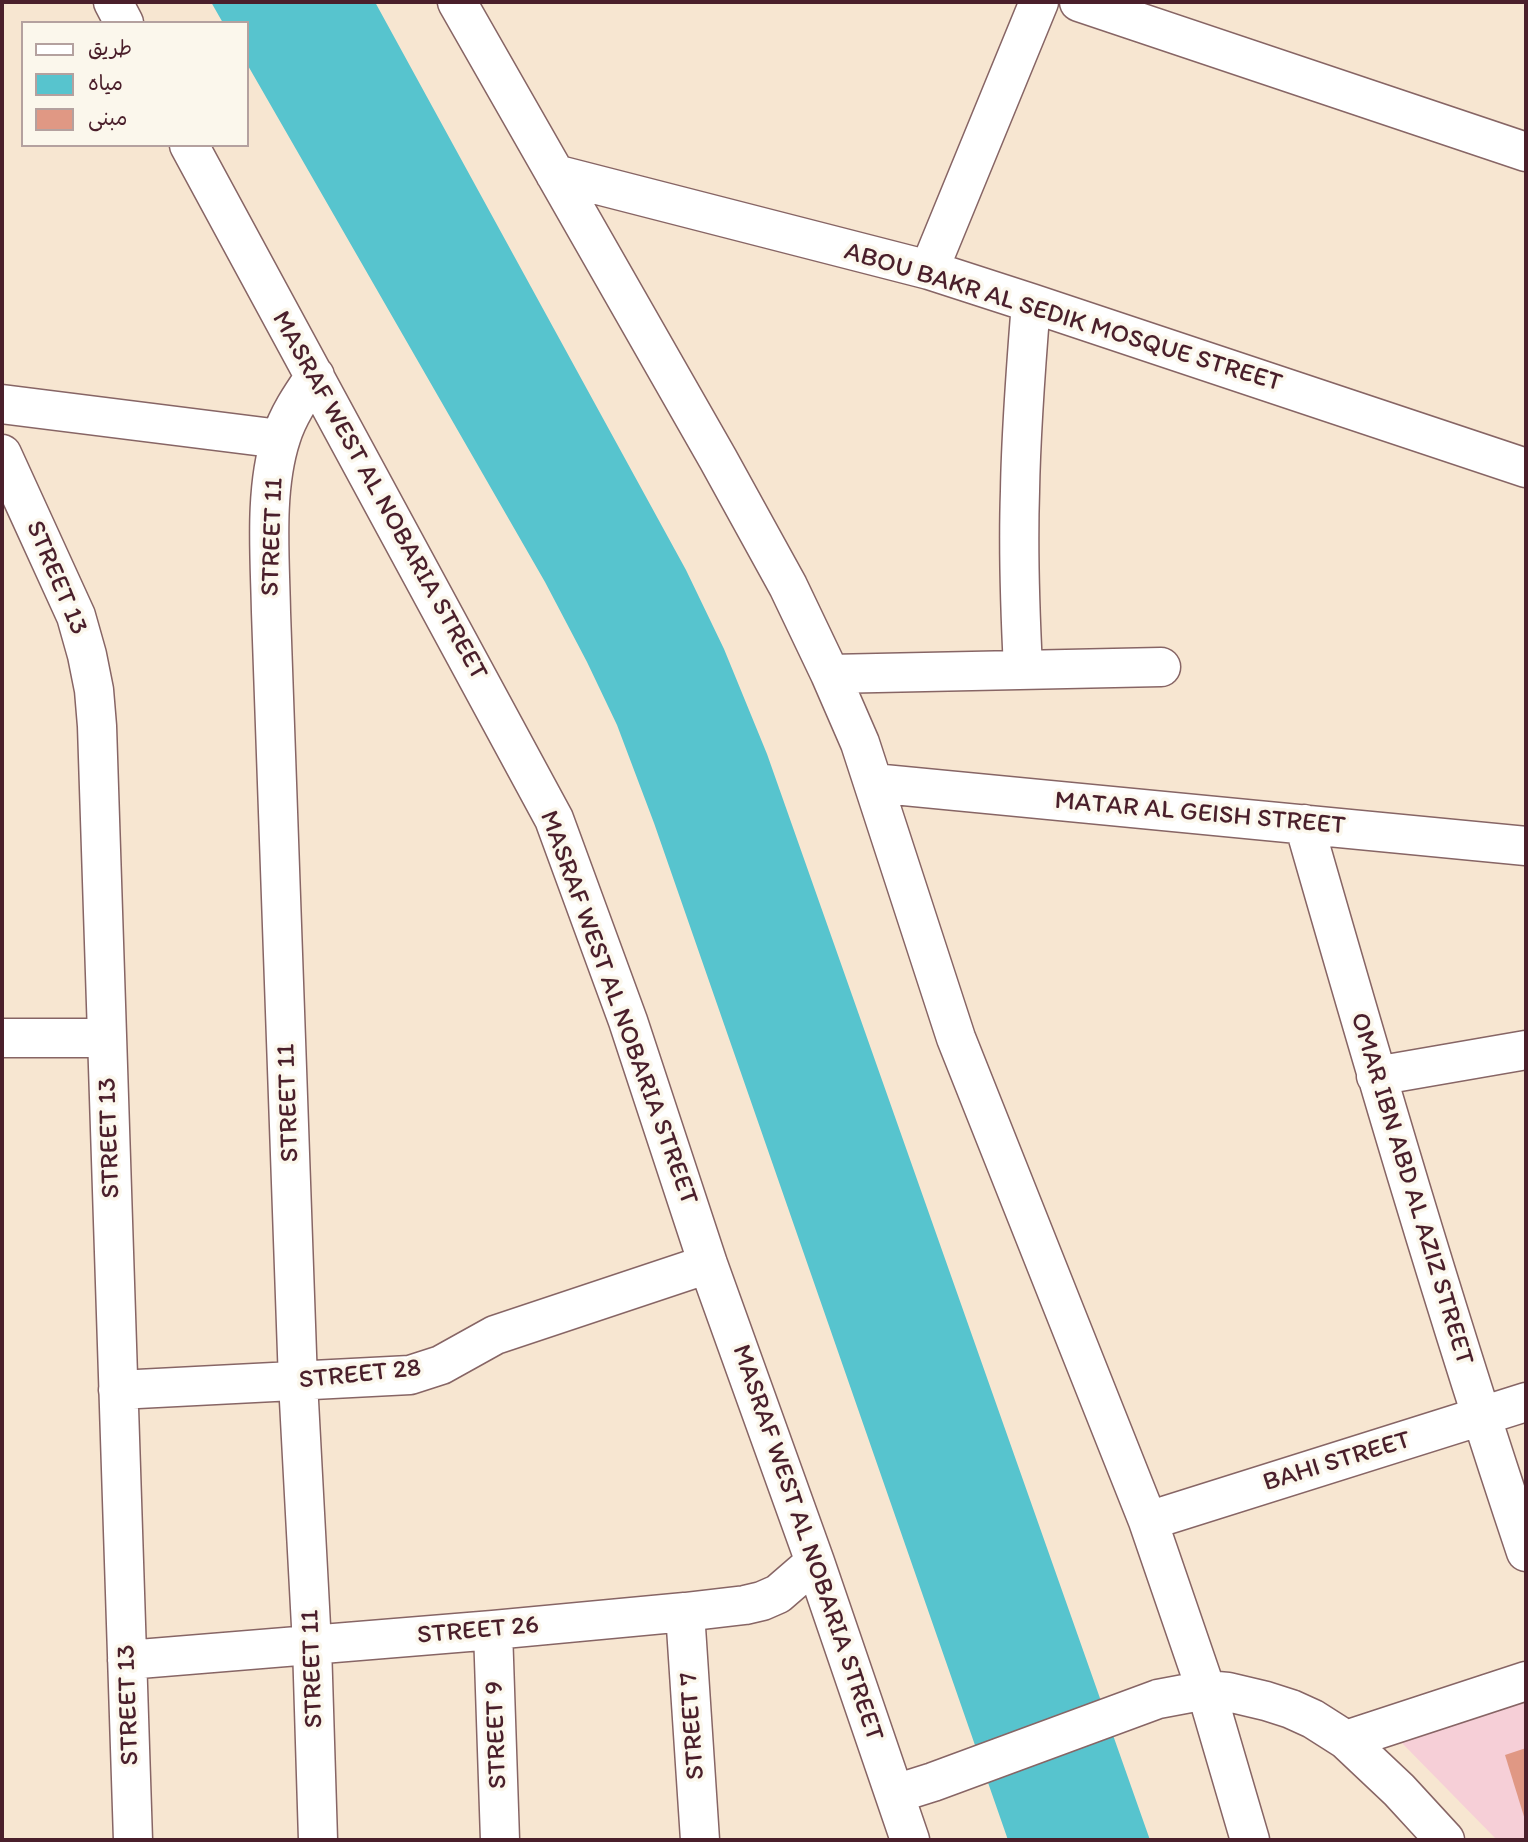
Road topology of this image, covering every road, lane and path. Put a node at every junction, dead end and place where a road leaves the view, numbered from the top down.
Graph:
1 (113, 2) edge
2 (457, 2) edge
3 (1039, 2) edge
4 (1079, 2) edge
5 (123, 21) edge
6 (190, 147) edge
7 (1526, 152) edge
8 (555, 174) junction
9 (929, 270) junction
10 (1031, 303) junction
11 (315, 376) junction
12 (2, 404) edge
13 (280, 439) junction
14 (2, 454) edge
15 (1526, 468) edge
16 (1161, 667) dead end
17 (1023, 668) junction
18 (830, 674) junction
19 (873, 783) junction
20 (1304, 824) junction
21 (1526, 846) edge
22 (2, 1038) edge
23 (106, 1038) junction
24 (1526, 1050) edge
25 (1376, 1076) junction
26 (708, 1264) junction
27 (299, 1382) junction
28 (118, 1390) junction
29 (1526, 1402) edge
30 (1480, 1417) junction
31 (1148, 1521) junction
32 (1526, 1552) edge
33 (815, 1562) junction
34 (685, 1612) junction
35 (493, 1630) junction
36 (312, 1645) junction
37 (127, 1660) junction
38 (1526, 1681) edge
39 (1206, 1689) junction
40 (1346, 1740) junction
41 (894, 1794) junction
42 (133, 1840) edge
43 (318, 1840) edge
44 (500, 1840) edge
45 (700, 1840) edge
46 (910, 1840) edge
47 (1250, 1840) edge
48 (1445, 1840) edge

1 - 5 street
2 - 8 street
3 - 9 street
4 - 7 street
6 - 11 street, MASRAF WEST AL NOBARIA STREET
8 - 9 street, ABOU BAKR AL SEDIK MOSQUE STREET
8 - 18 street
9 - 10 street, ABOU BAKR AL SEDIK MOSQUE STREET
10 - 15 street, ABOU BAKR AL SEDIK MOSQUE STREET
10 - 17 street
11 - 13 street, STREET 11
11 - 26 street, MASRAF WEST AL NOBARIA STREET
12 - 13 street
13 - 27 street, STREET 11
14 - 23 street, STREET 13
16 - 17 street
17 - 18 street
18 - 19 street
19 - 20 street, MATAR AL GEISH STREET
19 - 31 street
20 - 21 street, MATAR AL GEISH STREET
20 - 25 street, OMAR IBN ABD AL AZIZ STREET
22 - 23 street
23 - 28 street, STREET 13
24 - 25 street
25 - 30 street, OMAR IBN ABD AL AZIZ STREET
26 - 27 street, STREET 28
26 - 33 street, MASRAF WEST AL NOBARIA STREET
27 - 28 street, STREET 28
27 - 36 street, STREET 11
28 - 37 street, STREET 13
29 - 30 street, BAHI STREET
30 - 31 street, BAHI STREET
30 - 32 street, OMAR IBN ABD AL AZIZ STREET
31 - 39 street
33 - 34 street, STREET 26
33 - 41 street, MASRAF WEST AL NOBARIA STREET
34 - 35 street, STREET 26
34 - 45 street, STREET 7
35 - 36 street, STREET 26
35 - 44 street, STREET 9
36 - 37 street, STREET 26
36 - 43 street, STREET 11
37 - 42 street, STREET 13
38 - 40 street
39 - 40 street
39 - 41 street
39 - 47 street
40 - 48 street
41 - 46 street, MASRAF WEST AL NOBARIA STREET

